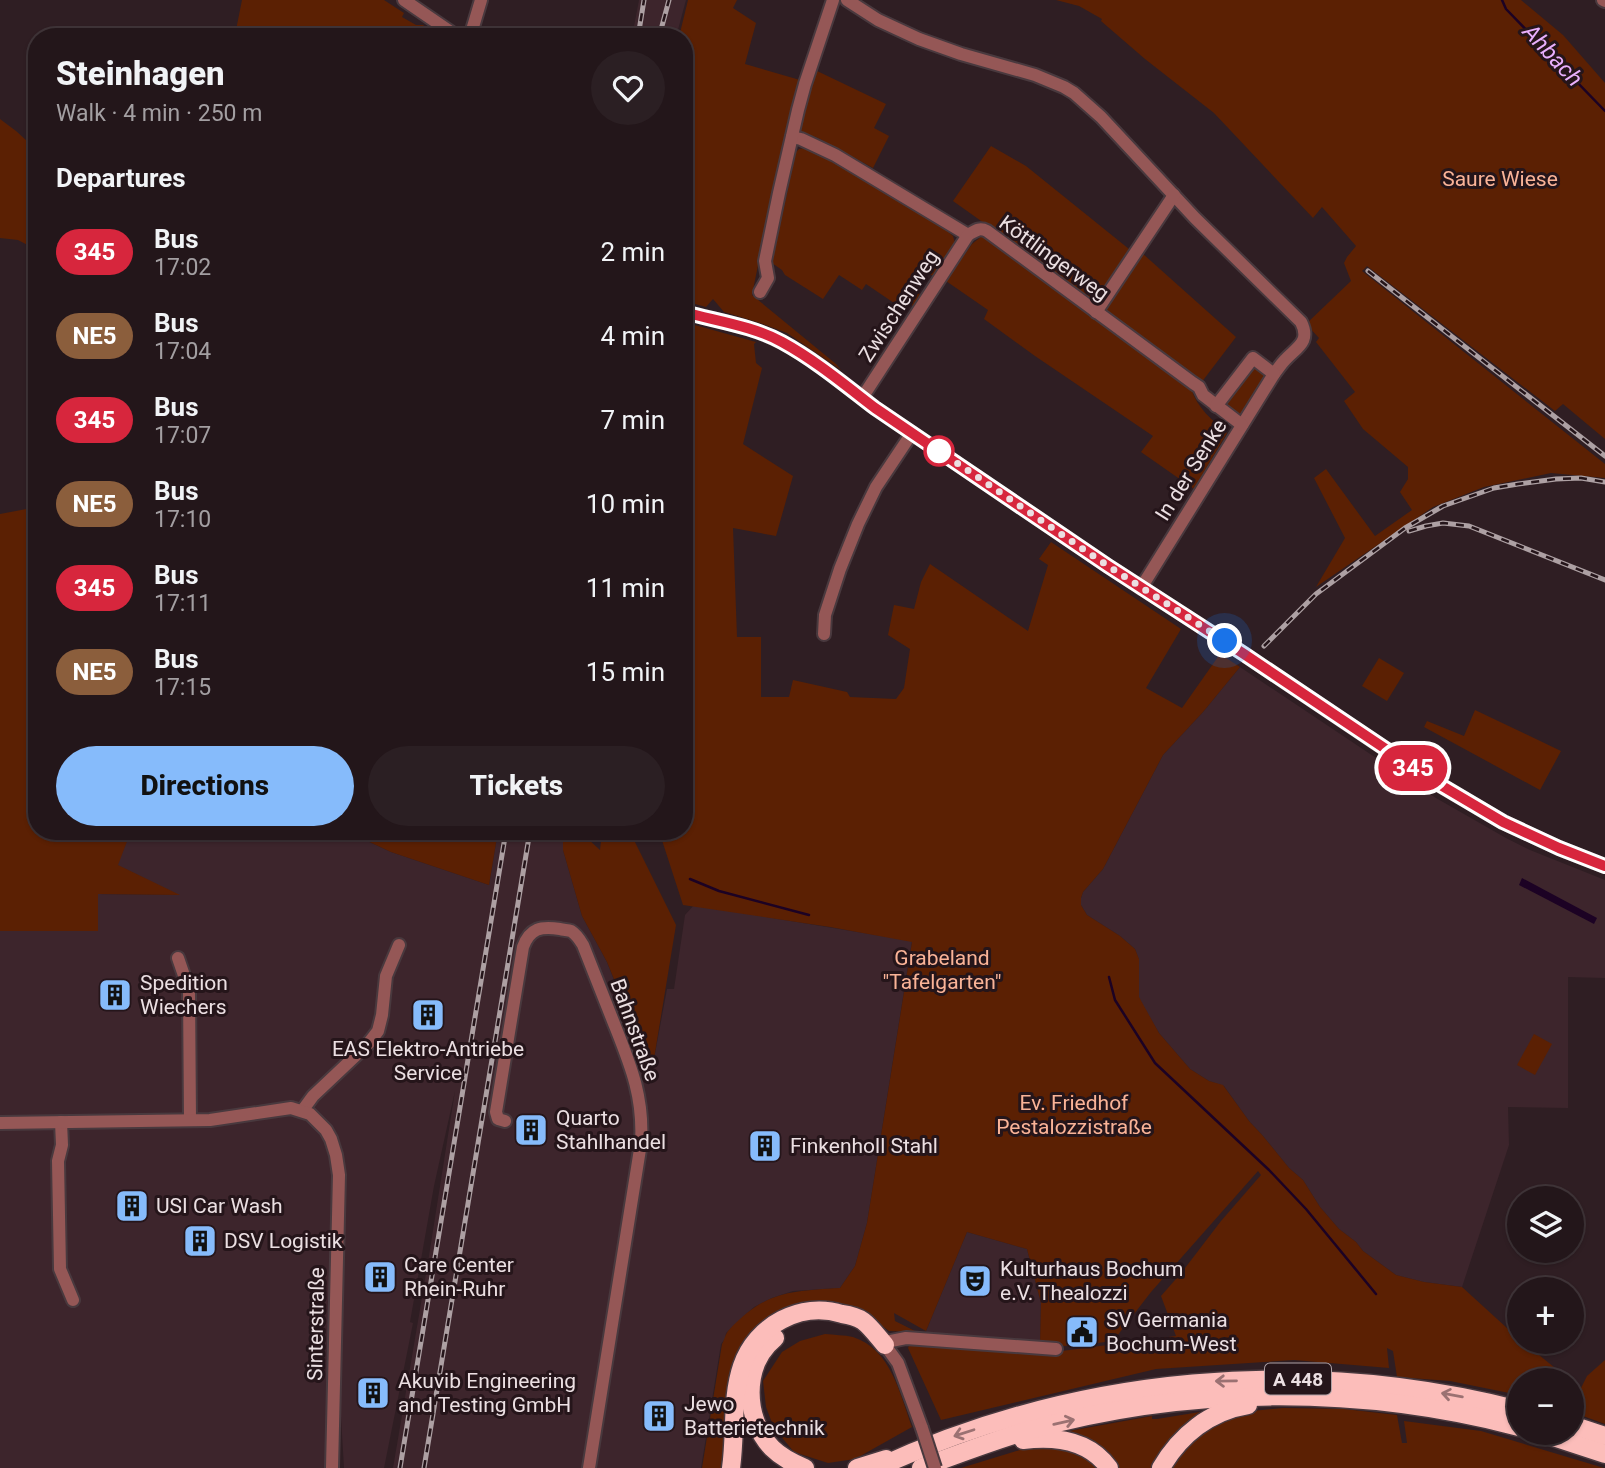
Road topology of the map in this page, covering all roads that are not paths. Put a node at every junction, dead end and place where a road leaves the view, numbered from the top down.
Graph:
1 (404, 0) edge
2 (481, 0) edge
3 (833, 0) edge
4 (847, 0) edge
5 (445, 28) edge
6 (473, 28) edge
7 (792, 137) junction
8 (1174, 195) junction
9 (968, 236) junction
10 (760, 292) dead end
11 (1096, 312) junction
12 (693, 314) edge
13 (1274, 374) junction
14 (862, 398) junction
15 (1216, 406) junction
16 (1242, 425) junction
17 (912, 433) junction
18 (1141, 588) junction
19 (824, 634) dead end
20 (1605, 866) edge
21 (399, 944) dead end
22 (178, 958) dead end
23 (302, 1111) junction
24 (190, 1120) junction
25 (505, 1121) dead end
26 (61, 1122) junction
27 (0, 1123) edge
28 (74, 1300) dead end
29 (885, 1345) junction
30 (1056, 1349) dead end
31 (1345, 1398) junction
32 (1507, 1407) edge
33 (1507, 1424) edge
34 (1584, 1429) edge
35 (1605, 1436) edge
36 (933, 1444) junction
37 (1578, 1445) edge
38 (975, 1447) junction
39 (1605, 1454) edge
40 (332, 1468) edge
41 (589, 1468) edge
42 (732, 1468) edge
43 (805, 1468) edge
44 (857, 1468) edge
45 (877, 1468) edge
46 (921, 1468) edge
47 (935, 1468) edge
48 (1109, 1468) edge
49 (1161, 1468) edge

1 - 5 street
2 - 6 street
3 - 7 street
4 - 8 street, In der Senke
7 - 9 street, Köttlingerweg
7 - 10 street
8 - 11 street
8 - 13 street, In der Senke
9 - 11 street, Köttlingerweg
9 - 14 street, Zwischenweg
11 - 15 street, Köttlingerweg
12 - 14 street
13 - 15 street, In der Senke
13 - 16 street, In der Senke
14 - 17 street
15 - 16 street, Köttlingerweg
16 - 18 street, In der Senke
17 - 18 street
17 - 19 street
18 - 20 street
21 - 23 street
22 - 24 street
23 - 24 street
23 - 40 street, Sinterstraße
24 - 26 street
25 - 41 street, Bahnstraße
26 - 27 street
26 - 28 street
29 - 30 street
29 - 42 highway
29 - 43 highway
29 - 47 street, bridge
31 - 33 highway, A 448
38 -> 31 highway, A 448
31 - 49 highway
32 -> 36 highway, A 448
34 - 35 highway
36 - 44 highway
36 - 45 highway, A 448
37 - 39 highway
38 - 46 highway, A 448
38 - 48 highway

